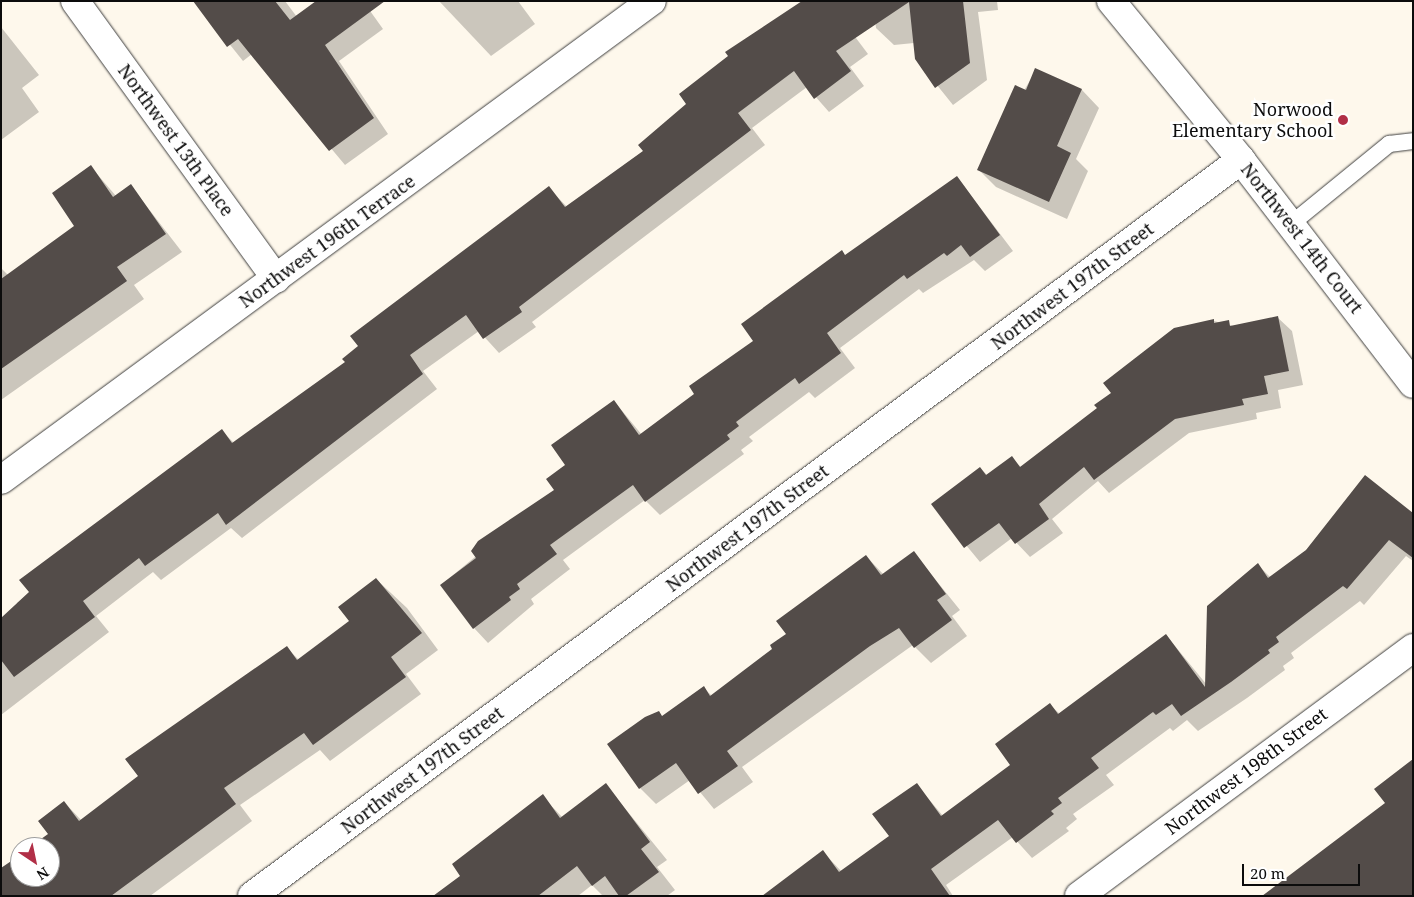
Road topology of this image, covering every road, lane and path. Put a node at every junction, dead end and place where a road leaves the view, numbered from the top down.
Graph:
1 (75, 1) edge
2 (1111, 1) edge
3 (642, 4) edge
4 (1413, 141) edge
5 (1241, 160) junction
6 (1291, 224) junction
7 (276, 279) junction
8 (1413, 384) edge
9 (1, 480) edge
10 (1413, 648) edge
11 (252, 896) edge
12 (1079, 896) edge

1 - 7 street, Northwest 13th Place
2 - 5 street, Northwest 14th Court
3 - 7 street, Northwest 196th Terrace
4 - 6 lane
5 - 6 street, Northwest 14th Court
5 - 11 street, Northwest 197th Street
6 - 8 street, Northwest 14th Court
7 - 9 street, Northwest 196th Terrace
10 - 12 street, Northwest 198th Street

